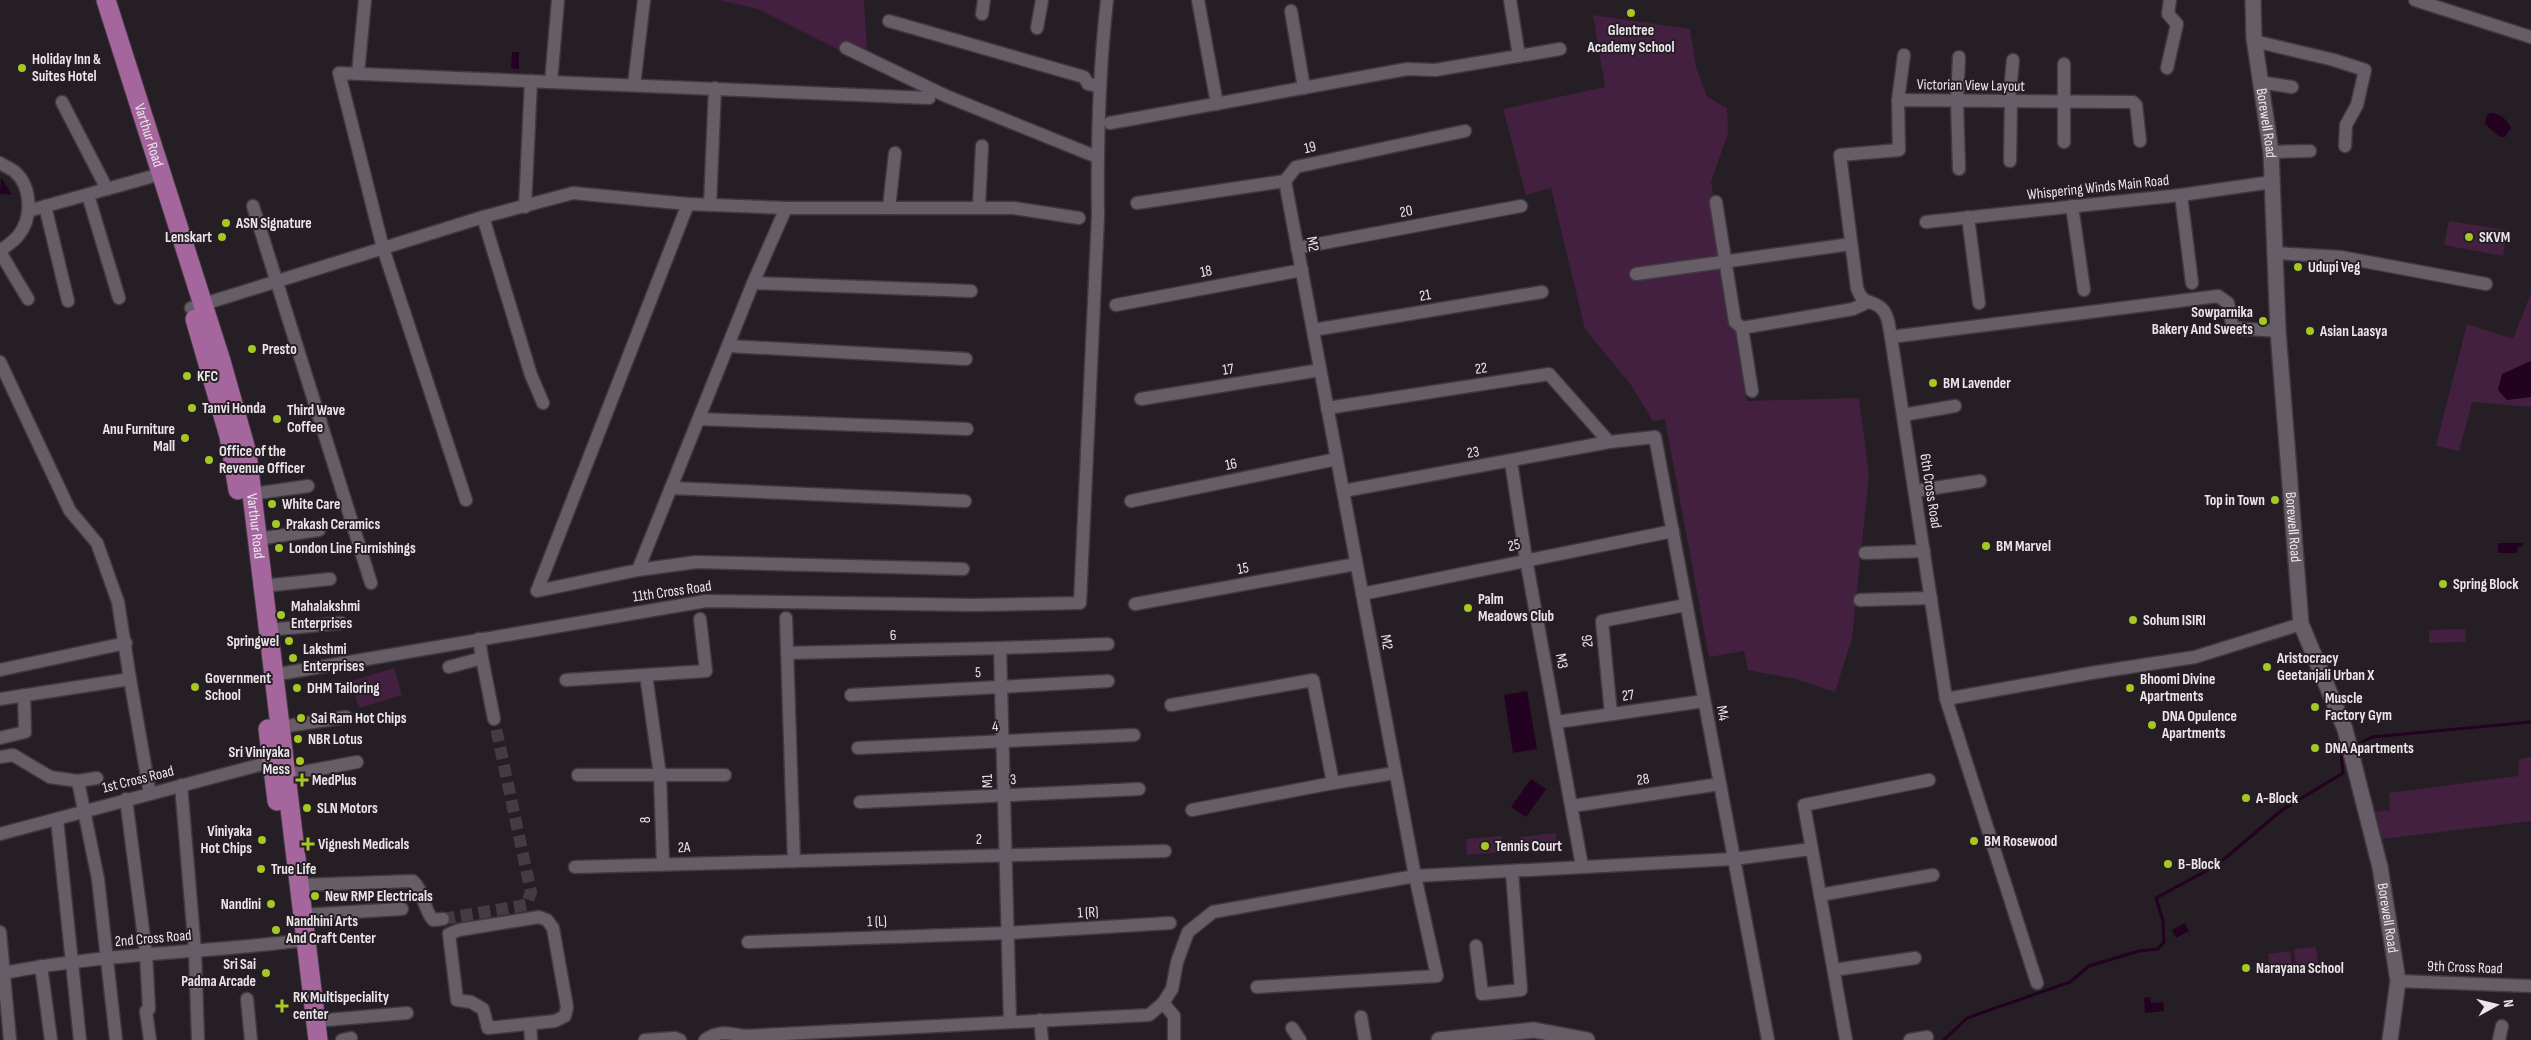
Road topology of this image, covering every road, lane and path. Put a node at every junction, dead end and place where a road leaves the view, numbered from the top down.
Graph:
1 (94, 0) edge
2 (106, 0) edge
3 (365, 0) edge
4 (558, 0) edge
5 (644, 0) edge
6 (984, 0) edge
7 (1042, 0) edge
8 (1107, 0) edge
9 (1198, 0) edge
10 (1510, 0) edge
11 (2170, 0) edge
12 (2253, 0) edge
13 (2416, 0) edge
14 (1291, 11) dead end
15 (982, 14) dead end
16 (889, 21) dead end
17 (1037, 28) dead end
18 (2531, 36) edge
19 (2254, 41) junction
20 (846, 48) dead end
21 (1560, 49) dead end
22 (1904, 55) dead end
23 (1519, 56) junction
24 (1959, 57) dead end
25 (2012, 60) dead end
26 (2064, 64) dead end
27 (2167, 68) dead end
28 (1101, 72) junction
29 (358, 73) junction
30 (1084, 77) junction
31 (531, 81) junction
32 (551, 82) junction
33 (2259, 82) junction
34 (634, 85) junction
35 (1100, 86) junction
36 (2292, 87) dead end
37 (715, 88) junction
38 (1304, 88) junction
39 (929, 98) dead end
40 (1898, 100) junction
41 (1957, 101) junction
42 (2010, 101) junction
43 (62, 102) dead end
44 (2065, 102) junction
45 (1217, 104) junction
46 (1110, 124) dead end
47 (1465, 131) dead end
48 (2140, 141) dead end
49 (2064, 142) dead end
50 (982, 146) dead end
51 (2345, 146) dead end
52 (2310, 150) dead end
53 (2271, 152) junction
54 (895, 153) dead end
55 (1097, 157) junction
56 (2010, 161) dead end
57 (0, 163) edge
58 (1959, 169) dead end
59 (150, 177) junction
60 (1285, 181) junction
61 (2272, 182) junction
62 (107, 189) junction
63 (88, 195) junction
64 (2181, 195) junction
65 (1716, 202) dead end
66 (1138, 203) dead end
67 (688, 204) junction
68 (710, 205) junction
69 (45, 206) junction
70 (253, 206) dead end
71 (1521, 206) dead end
72 (2072, 206) junction
73 (525, 207) junction
74 (979, 207) junction
75 (786, 208) junction
76 (889, 208) junction
77 (28, 211) junction
78 (482, 217) junction
79 (1968, 217) junction
80 (1079, 218) dead end
81 (1926, 222) dead end
82 (1851, 244) junction
83 (383, 248) junction
84 (1297, 248) junction
85 (0, 252) edge
86 (2275, 253) junction
87 (1725, 262) junction
88 (1302, 270) junction
89 (1636, 274) dead end
90 (276, 283) junction
91 (754, 283) junction
92 (2192, 283) dead end
93 (2486, 284) dead end
94 (2084, 290) dead end
95 (971, 291) dead end
96 (1542, 292) dead end
97 (28, 298) dead end
98 (119, 298) dead end
99 (68, 301) dead end
100 (1866, 303) junction
101 (1979, 303) dead end
102 (1116, 305) dead end
103 (197, 306) junction
104 (1742, 328) junction
105 (1313, 330) junction
106 (2278, 332) junction
107 (1891, 337) junction
108 (728, 346) junction
109 (966, 359) dead end
110 (0, 362) edge
111 (1320, 370) junction
112 (1752, 391) dead end
113 (1140, 400) dead end
114 (542, 403) dead end
115 (1955, 406) dead end
116 (1327, 408) junction
117 (1904, 415) junction
118 (699, 419) junction
119 (967, 429) dead end
120 (1609, 442) junction
121 (1337, 459) junction
122 (1512, 462) junction
123 (1980, 481) dead end
124 (308, 486) dead end
125 (671, 488) junction
126 (1343, 491) junction
127 (1915, 491) junction
128 (252, 494) junction
129 (466, 500) dead end
130 (965, 501) dead end
131 (1131, 501) dead end
132 (319, 530) dead end
133 (1673, 531) junction
134 (258, 538) junction
135 (1924, 552) junction
136 (1865, 553) dead end
137 (1526, 559) junction
138 (1356, 564) junction
139 (963, 569) dead end
140 (638, 570) junction
141 (330, 579) dead end
142 (371, 583) dead end
143 (263, 586) junction
144 (1362, 594) junction
145 (1931, 598) junction
146 (1860, 600) dead end
147 (1135, 604) dead end
148 (1686, 605) junction
149 (786, 618) dead end
150 (700, 620) dead end
151 (341, 623) dead end
152 (2301, 624) junction
153 (268, 630) junction
154 (479, 639) junction
155 (126, 643) junction
156 (1108, 644) dead end
157 (1000, 648) junction
158 (787, 653) junction
159 (482, 658) junction
160 (449, 667) dead end
161 (0, 670) edge
162 (273, 675) junction
163 (646, 675) junction
164 (130, 679) junction
165 (566, 680) dead end
166 (1108, 681) dead end
167 (1001, 687) junction
168 (24, 695) junction
169 (851, 695) dead end
170 (0, 699) edge
171 (1946, 699) junction
172 (1704, 701) junction
173 (1171, 705) dead end
174 (1611, 714) junction
175 (346, 717) dead end
176 (494, 719) tunnel mouth
177 (1557, 722) junction
178 (281, 728) junction
179 (1134, 735) dead end
180 (0, 738) edge
181 (1002, 742) junction
182 (858, 748) dead end
183 (0, 757) edge
184 (358, 762) dead end
185 (281, 765) junction
186 (1395, 773) junction
187 (578, 775) dead end
188 (660, 775) junction
189 (725, 775) dead end
190 (97, 778) dead end
191 (1929, 780) dead end
192 (78, 781) junction
193 (1333, 783) junction
194 (1720, 784) junction
195 (181, 786) junction
196 (1138, 789) dead end
197 (150, 794) junction
198 (1004, 795) junction
199 (126, 799) junction
200 (860, 802) dead end
201 (1572, 806) junction
202 (85, 809) junction
203 (1192, 810) dead end
204 (57, 819) junction
205 (0, 834) edge
206 (1812, 849) junction
207 (1166, 851) dead end
208 (1006, 855) junction
209 (1734, 859) junction
210 (794, 861) junction
211 (663, 864) junction
212 (1582, 866) junction
213 (575, 867) dead end
214 (1512, 872) junction
215 (1933, 875) dead end
216 (1415, 876) junction
217 (299, 885) junction
218 (1820, 896) junction
219 (402, 908) dead end
220 (302, 915) junction
221 (443, 920) tunnel mouth
222 (1170, 923) dead end
223 (0, 932) edge
224 (1008, 933) junction
225 (300, 941) junction
226 (748, 942) dead end
227 (1476, 946) dead end
228 (195, 951) junction
229 (146, 953) junction
230 (106, 958) junction
231 (1915, 958) dead end
232 (74, 962) junction
233 (41, 966) junction
234 (1834, 970) junction
235 (4, 973) junction
236 (2398, 981) junction
237 (2037, 983) dead end
238 (1257, 986) dead end
239 (2531, 986) edge
240 (2, 988) edge
241 (247, 999) dead end
242 (1163, 1003) junction
243 (407, 1013) dead end
244 (1361, 1016) dead end
245 (312, 1019) edge
246 (1040, 1020) junction
247 (1010, 1021) junction
248 (525, 1024) junction
249 (2502, 1026) dead end
250 (1292, 1028) dead end
251 (1927, 1037) dead end
252 (740, 1038) edge
253 (10, 1040) edge
254 (51, 1040) edge
255 (80, 1040) edge
256 (116, 1040) edge
257 (150, 1040) edge
258 (198, 1040) edge
259 (251, 1040) edge
260 (306, 1040) edge
261 (523, 1040) edge
262 (531, 1040) edge
263 (645, 1040) edge
264 (680, 1040) edge
265 (705, 1040) edge
266 (1042, 1040) edge
267 (1174, 1040) edge
268 (1300, 1040) edge
269 (1365, 1040) edge
270 (1439, 1040) edge
271 (1587, 1040) edge
272 (1768, 1040) edge
273 (1846, 1040) edge
274 (1910, 1040) edge
275 (2390, 1040) edge
276 (2499, 1040) edge

1 - 59 main road, Varthur Road
2 - 103 main road, Varthur Road
3 - 29 street
4 - 32 street
5 - 34 street
6 - 15 street
7 - 17 street
8 - 28 street
9 - 45 street
10 - 23 street
11 - 27 street
12 - 19 street, Borewell Road
13 - 18 street
14 - 38 street
16 - 30 street
19 - 33 street, Borewell Road
19 - 51 street
20 - 55 street
21 - 23 street
22 - 40 street
23 - 38 street
24 - 41 street
25 - 42 street
26 - 44 street
28 - 30 street
28 - 35 street
29 - 31 street
29 - 83 street
30 - 35 street
31 - 32 street
31 - 73 street
32 - 34 street
33 - 36 street
33 - 53 street, Borewell Road
34 - 37 street
35 - 55 street
37 - 39 street
37 - 68 street
38 - 45 street
40 - 41 street, Victorian View Layout
40 - 82 street, Victorian View Layout
41 - 42 street, Victorian View Layout
41 - 58 street
42 - 44 street, Victorian View Layout
42 - 56 street
43 - 62 street
44 - 48 street, Victorian View Layout
44 - 49 street
45 - 46 street
47 - 60 street, 19
50 - 74 street
52 - 53 street
53 - 61 street, Borewell Road
54 - 76 street
55 - 154 street, 11th Cross Road
57 - 77 street
59 - 62 street
59 - 103 main road, Varthur Road
60 - 66 street
60 - 84 street, M2
61 - 64 street, Whispering Winds Main Road
61 - 86 street, Borewell Road
62 - 63 street
63 - 69 street
63 - 98 street
64 - 72 street, Whispering Winds Main Road
64 - 92 street
65 - 87 street
67 - 68 street
67 - 73 street
67 - 140 street
68 - 75 street
69 - 77 street
69 - 99 street
70 - 90 street
71 - 84 street, 20
72 - 79 street, Whispering Winds Main Road
72 - 94 street
73 - 78 street
74 - 76 street
74 - 80 street
75 - 76 street
75 - 91 street
77 - 85 street
78 - 83 street
78 - 114 street
79 - 81 street, Whispering Winds Main Road
79 - 101 street
82 - 87 street
82 - 100 street, Victorian View Layout
83 - 90 street
83 - 129 street
84 - 88 street, M2
85 - 97 street
86 - 93 street
86 - 106 street, Borewell Road
87 - 89 street
87 - 104 street
88 - 102 street, 18
88 - 105 street, M2
90 - 103 street
90 - 142 street
91 - 95 street
91 - 108 street
96 - 105 street, 21
100 - 104 street
100 - 107 street
103 - 128 main road, Varthur Road
103 - 185 main road, Varthur Road
104 - 112 street
105 - 111 street, M2
106 - 107 street
106 - 152 street, Borewell Road
107 - 117 street, 6th Cross Road
108 - 109 street
108 - 118 street
110 - 155 street
111 - 113 street, 17
111 - 116 street, M2
115 - 117 street
116 - 120 street, 22
116 - 121 street, M2
117 - 127 street, 6th Cross Road
118 - 119 street
118 - 125 street
120 - 122 street, 23
120 - 133 street, M4
121 - 126 street, M2
121 - 131 street, 16
122 - 126 street, 23
122 - 137 street, M3
123 - 127 street
124 - 128 street
125 - 130 street
125 - 140 street
126 - 138 street, M2
127 - 135 street, 6th Cross Road
128 - 134 main road, Varthur Road
132 - 134 street
133 - 137 street, 25
133 - 148 street, M4
134 - 143 main road, Varthur Road
135 - 136 street
135 - 145 street, 6th Cross Road
137 - 144 street, 25
137 - 177 street, M3
138 - 144 street, M2
138 - 147 street, 15
139 - 140 street
141 - 143 street
143 - 153 main road, Varthur Road
144 - 186 street, M2
145 - 146 street
145 - 171 street, 6th Cross Road
148 - 172 street, M4
148 - 174 street, 26
149 - 158 street
150 - 163 street
151 - 153 street
152 - 171 street
152 - 236 street, Borewell Road
153 - 162 main road, Varthur Road
154 - 159 street
154 - 162 street, 11th Cross Road
155 - 161 street
155 - 164 street
156 - 157 street
157 - 158 street, 6
157 - 167 street, M1
158 - 210 street
159 - 160 street
159 - 176 street
162 - 178 main road, Varthur Road
163 - 165 street
163 - 188 street, 8
164 - 168 street
164 - 197 street
166 - 167 street, 5
167 - 169 street, 5
167 - 181 street, M1
168 - 170 street
168 - 180 street
171 - 237 street, 6th Cross Road
172 - 174 street, 27
172 - 194 street, M4
173 - 193 street
174 - 177 street, 27
175 - 178 street
177 - 201 street, M3
178 - 185 main road, Varthur Road
179 - 181 street, 4
181 - 182 street, 4
181 - 198 street, M1
183 - 192 street
184 - 185 street, 1st Cross Road
185 - 195 street, 1st Cross Road
185 - 217 main road, Varthur Road
185 - 225 main road, Varthur Road
186 - 193 street
186 - 216 street, M2
187 - 188 street
188 - 189 street
188 - 211 street, 8
190 - 192 street
191 - 206 street
192 - 202 street
193 - 203 street
194 - 201 street, 28
194 - 209 street, M4
195 - 197 street, 1st Cross Road
195 - 228 street
196 - 198 street, 3
197 - 199 street, 1st Cross Road
198 - 200 street, 3
198 - 208 street, M1
199 - 202 street, 1st Cross Road
199 - 229 street
201 - 212 street, M3
202 - 204 street, 1st Cross Road
202 - 230 street
204 - 205 street, 1st Cross Road
204 - 232 street
206 - 209 street
206 - 218 street
207 - 208 street, 2
208 - 210 street, 2
208 - 224 street, M1
209 - 212 street
209 - 272 street, M4
210 - 211 street, 2A
211 - 213 street, 2A
212 - 214 street
214 - 216 street
214 - 227 street
215 - 218 street
216 - 238 street, M2
216 - 242 street
217 - 220 main road, Varthur Road
217 - 221 street
218 - 234 street
219 - 220 street
220 - 225 main road, Varthur Road
222 - 224 street, 1 (R)
223 - 235 street
224 - 226 street, 1 (L)
224 - 247 street, M1
225 - 228 street, 2nd Cross Road
225 - 245 main road, Varthur Road
228 - 229 street, 2nd Cross Road
228 - 258 street
229 - 230 street, 2nd Cross Road
229 - 257 street
230 - 232 street, 2nd Cross Road
230 - 256 street
231 - 234 street
232 - 233 street, 2nd Cross Road
232 - 255 street
233 - 235 street, 2nd Cross Road
233 - 254 street
234 - 273 street
235 - 240 street
236 - 239 street, 9th Cross Road
236 - 275 street, Borewell Road
240 - 253 street
241 - 259 street
242 - 246 street
242 - 267 street
243 - 245 street
244 - 269 street
245 - 260 main road, Varthur Road
246 - 247 street
246 - 266 street
247 - 252 street
248 - 248 street
248 - 261 street
248 - 262 street
249 - 276 street
250 - 268 street
251 - 274 street
252 - 265 street
263 - 264 street
270 - 271 street

